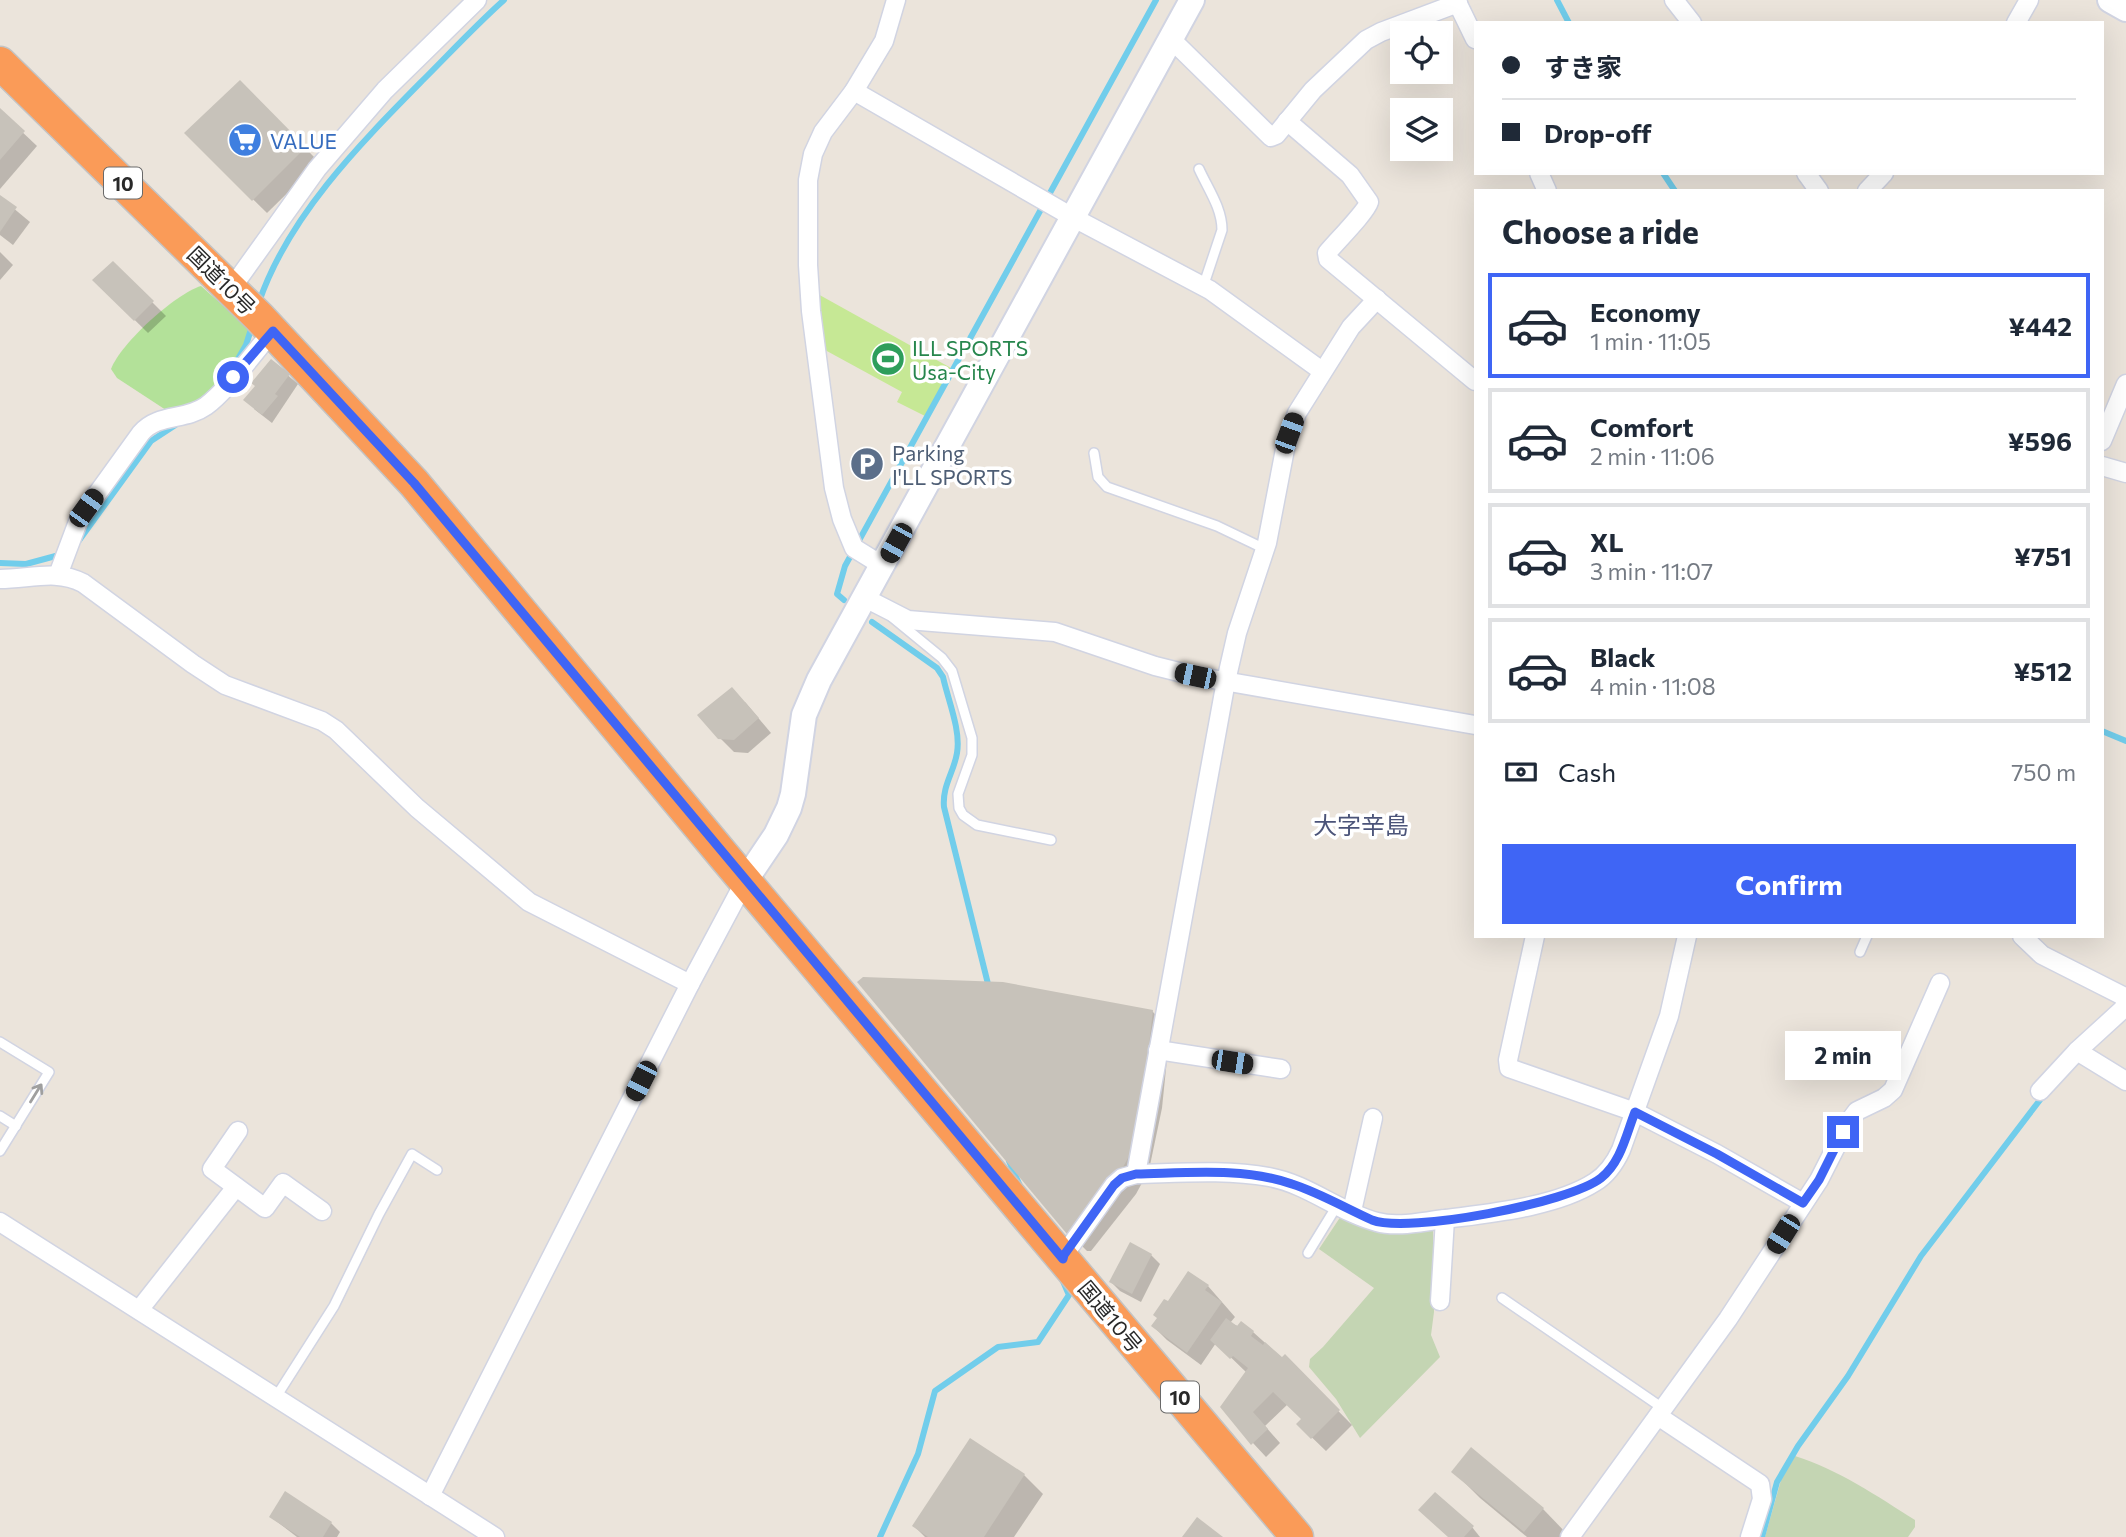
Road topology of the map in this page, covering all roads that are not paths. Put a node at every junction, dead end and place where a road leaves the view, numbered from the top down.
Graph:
1 (896, 0) edge
2 (1192, 0) edge
3 (1674, 0) edge
4 (2029, 0) edge
5 (2110, 0) edge
6 (1457, 2) edge
7 (466, 3) edge
8 (2126, 9) edge
9 (1690, 21) edge
10 (2017, 21) edge
11 (1474, 37) edge
12 (1171, 39) junction
13 (0, 63) edge
14 (854, 91) junction
15 (1287, 121) junction
16 (1199, 169) dead end
17 (1882, 175) edge
18 (1869, 189) edge
19 (1074, 218) junction
20 (1203, 287) junction
21 (1377, 299) junction
22 (252, 310) junction
23 (1322, 371) junction
24 (1474, 381) edge
25 (2126, 384) edge
26 (2104, 436) edge
27 (1094, 453) dead end
28 (2104, 467) edge
29 (2126, 473) edge
30 (1265, 549) junction
31 (883, 566) junction
32 (58, 575) junction
33 (0, 579) edge
34 (865, 598) junction
35 (891, 612) junction
36 (1226, 681) junction
37 (1474, 725) edge
38 (1051, 840) dead end
39 (746, 881) junction
40 (1535, 938) edge
41 (1687, 938) edge
42 (1866, 938) edge
43 (2024, 938) edge
44 (1860, 953) dead end
45 (690, 984) junction
46 (1940, 984) dead end
47 (2126, 1001) edge
48 (0, 1042) edge
49 (1158, 1050) junction
50 (2077, 1051) junction
51 (1281, 1069) dead end
52 (2126, 1081) edge
53 (2040, 1091) dead end
54 (1635, 1112) junction
55 (0, 1116) edge
56 (1373, 1118) dead end
57 (16, 1126) junction
58 (239, 1131) dead end
59 (0, 1152) edge
60 (437, 1170) dead end
61 (1136, 1174) junction
62 (236, 1187) junction
63 (1803, 1203) junction
64 (1345, 1208) junction
65 (322, 1211) dead end
66 (1445, 1219) junction
67 (0, 1222) edge
68 (1308, 1254) dead end
69 (1063, 1258) junction
70 (1502, 1298) dead end
71 (1440, 1301) dead end
72 (139, 1310) junction
73 (276, 1397) junction
74 (1661, 1413) junction
75 (430, 1496) junction
76 (488, 1535) edge
77 (1297, 1537) edge
78 (1570, 1537) edge
79 (1750, 1537) edge

1 - 14 street
2 - 12 street
3 - 9 street
4 - 10 street
5 - 8 street
6 - 11 street
6 - 15 street
7 - 22 street
12 - 15 street
12 - 19 street
13 - 22 highway, 国道10号 / 10
14 - 19 street
14 - 31 street
15 - 21 street
16 - 20 lane
17 - 18 street
19 - 20 street
19 - 31 street
20 - 23 street
21 - 23 street
21 - 24 street
22 - 32 street
22 - 39 highway, 国道10号 / 10
23 - 30 street
25 - 26 street
27 - 30 lane
28 - 29 street
30 - 36 street
31 - 34 street
32 - 33 street
32 - 45 street
34 - 35 street
34 - 39 street
35 - 36 street
35 - 38 lane
36 - 37 street
36 - 49 street
39 - 45 street
39 - 69 highway, 国道10号 / 10
40 - 54 street
41 - 54 street
42 - 44 lane
43 - 47 street
45 - 75 street
46 - 63 street
47 - 50 street
57 -> 48 lane
49 - 51 street
49 - 61 street
50 - 52 street
50 - 53 street
54 - 63 street
54 - 66 street
55 - 57 lane
56 - 64 street
57 - 59 lane
58 - 62 street
60 - 73 lane
61 - 64 street
61 - 69 street
62 - 65 street
62 - 72 street
63 - 74 street
64 - 66 street
64 - 68 lane
66 - 71 street
67 - 72 street
69 - 77 highway, 国道10号 / 10
70 - 74 lane
72 - 73 street
73 - 75 street
74 - 78 street
74 - 79 street
75 - 76 street

